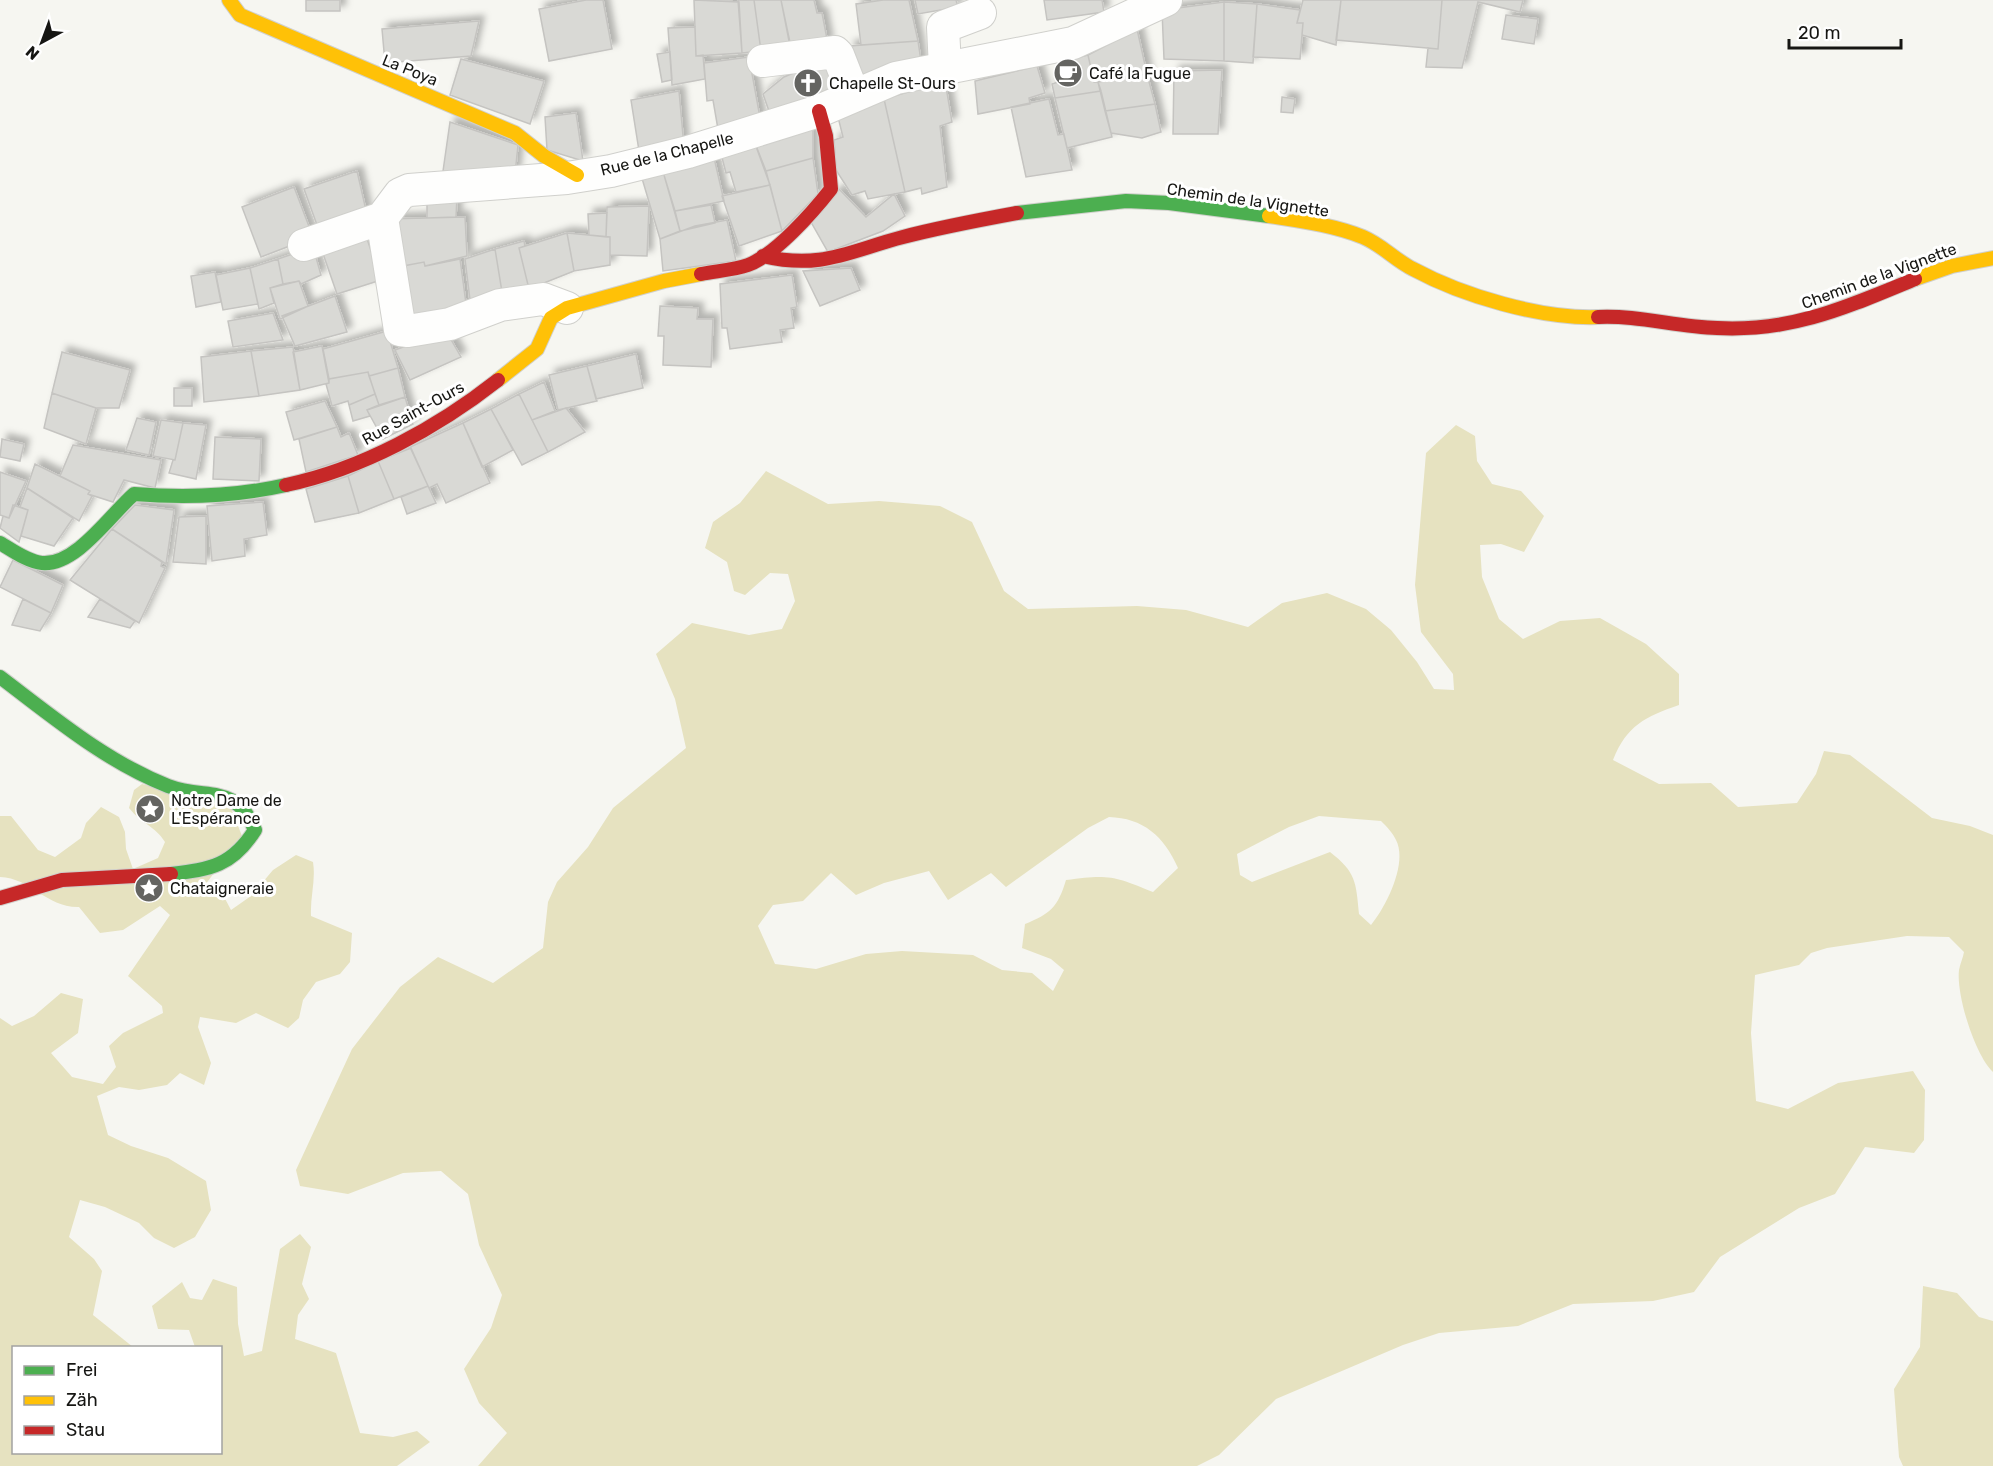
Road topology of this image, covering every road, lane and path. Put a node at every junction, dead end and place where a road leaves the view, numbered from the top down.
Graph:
1 (229, 0) edge
2 (1166, 0) edge
3 (980, 13) dead end
4 (762, 61) dead end
5 (945, 68) junction
6 (854, 96) junction
7 (819, 111) junction
8 (577, 175) junction
9 (382, 218) junction
10 (304, 245) dead end
11 (763, 256) junction
12 (1993, 258) edge
13 (567, 308) junction
14 (0, 543) edge
15 (0, 677) edge
16 (0, 898) edge

1 - 8 street, La Poya
2 - 5 street, Rue de la Chapelle
3 - 5 street
4 - 6 street
5 - 6 street, Rue de la Chapelle
6 - 7 street, Rue de la Chapelle
7 - 8 street, Rue de la Chapelle
7 - 11 street
8 - 9 street, Rue de la Chapelle
9 - 10 street
9 - 13 street
11 - 12 street, Chemin de la Vignette
11 - 13 street
13 - 14 street, Rue Saint-Ours
15 - 16 street

